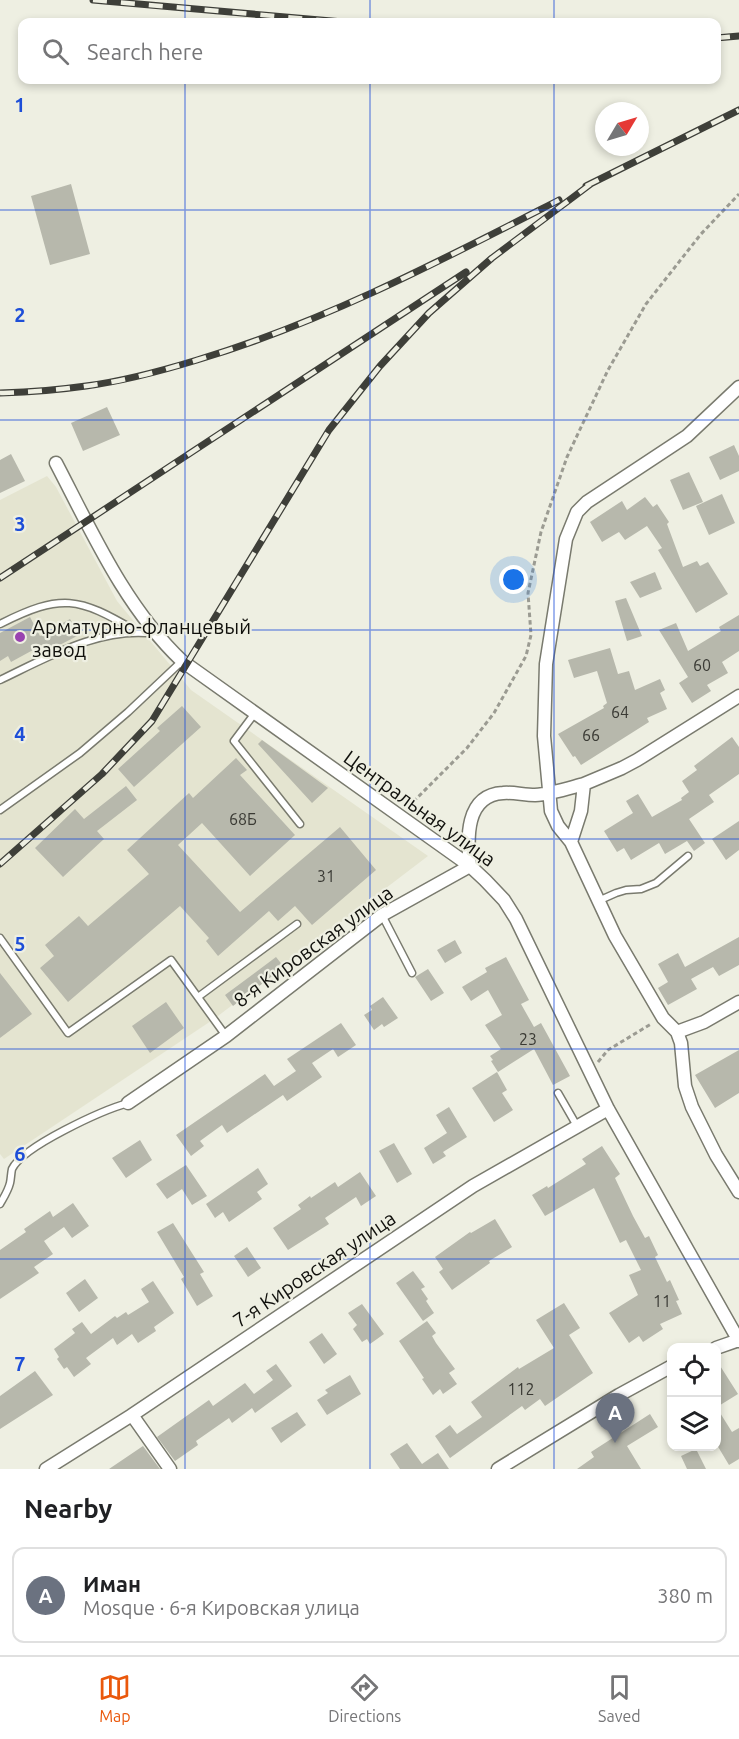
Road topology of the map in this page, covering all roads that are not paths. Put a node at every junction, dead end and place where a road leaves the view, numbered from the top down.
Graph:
1 (739, 387) edge
2 (56, 463) dead end
3 (0, 624) edge
4 (137, 631) junction
5 (157, 634) junction
6 (182, 661) junction
7 (0, 680) edge
8 (739, 696) edge
9 (255, 712) junction
10 (585, 784) junction
11 (550, 792) junction
12 (0, 810) edge
13 (300, 824) dead end
14 (571, 842) junction
15 (688, 856) dead end
16 (470, 866) junction
17 (598, 902) junction
18 (382, 915) junction
19 (297, 924) dead end
20 (0, 938) edge
21 (412, 973) dead end
22 (198, 997) junction
23 (739, 1002) edge
24 (676, 1032) junction
25 (226, 1036) junction
26 (558, 1093) dead end
27 (128, 1102) joint
28 (608, 1109) junction
29 (577, 1126) junction
30 (739, 1192) edge
31 (0, 1204) edge
32 (739, 1340) edge
33 (721, 1347) edge
34 (667, 1369) edge
35 (132, 1415) junction
36 (46, 1469) edge
37 (170, 1469) edge
38 (498, 1469) edge

1 - 11 street
2 - 5 street, Центральная улица
3 - 4 lane
4 - 5 lane
4 - 7 lane
5 - 6 street, Центральная улица
6 - 9 street, Центральная улица
6 - 12 lane
8 - 10 street
9 - 13 lane
9 - 16 street, Центральная улица
10 - 11 street
10 - 14 street
11 - 14 street
11 - 16 street
14 - 17 street
15 - 17 lane
16 - 18 street, 8-я Кировская улица
16 - 28 street, Центральная улица
17 - 24 street
18 - 21 lane
18 - 25 street, 8-я Кировская улица
19 - 22 lane
20 - 22 lane
22 - 25 lane
23 - 24 street
24 - 30 street
25 - 27 street, 8-я Кировская улица
26 - 29 lane
27 - 31 lane
28 - 29 street, 7-я Кировская улица
28 - 32 street, Центральная улица
29 - 35 street, 7-я Кировская улица
32 - 33 street
34 - 38 street
35 - 36 street, 7-я Кировская улица
35 - 37 street

